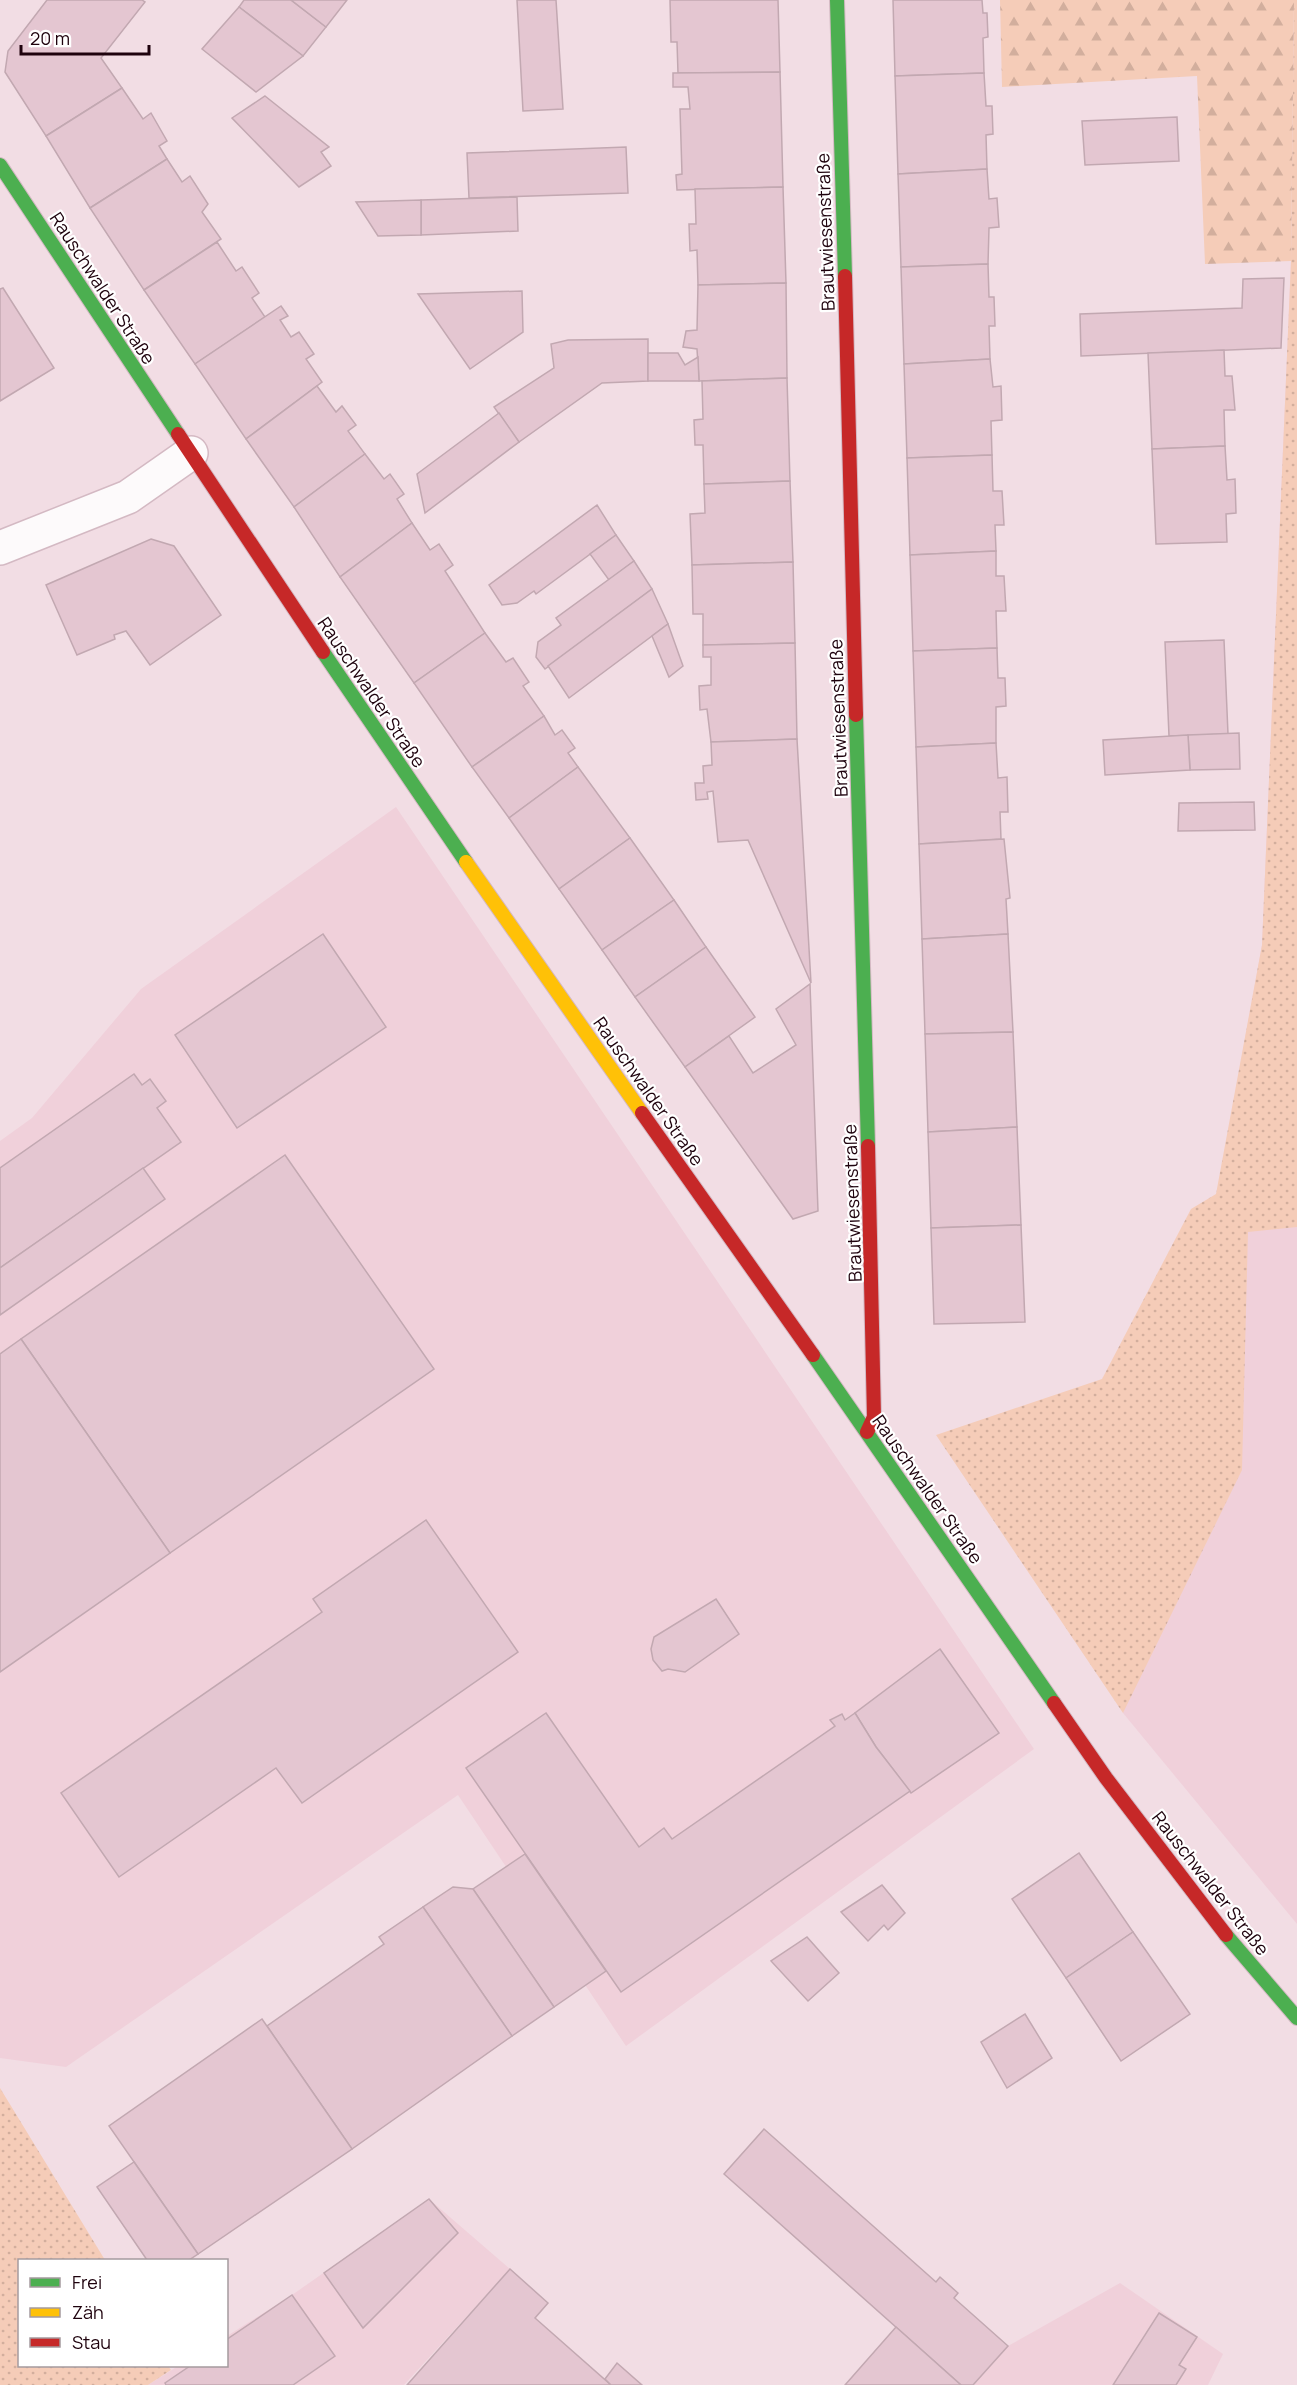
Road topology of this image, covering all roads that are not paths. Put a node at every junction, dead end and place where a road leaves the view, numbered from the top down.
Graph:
1 (837, 0) edge
2 (0, 165) edge
3 (190, 453) junction
4 (0, 548) edge
5 (867, 1432) junction
6 (1297, 2018) edge

1 - 5 main road, Brautwiesenstraße
2 - 3 main road, Rauschwalder Straße
3 - 4 street
3 - 5 main road, Rauschwalder Straße
5 - 6 main road, Rauschwalder Straße

